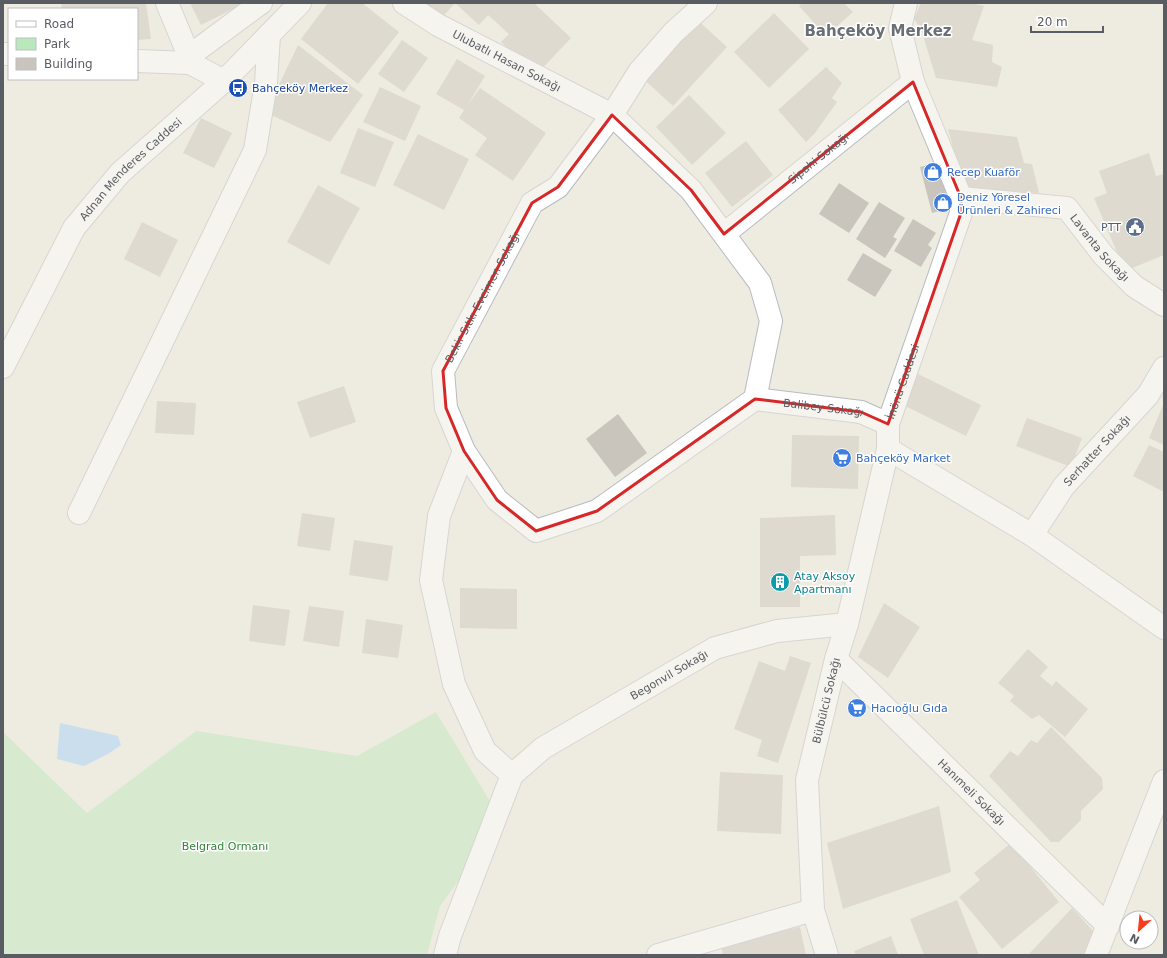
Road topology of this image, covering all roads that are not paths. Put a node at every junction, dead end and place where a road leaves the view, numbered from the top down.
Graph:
1 (167, 3) edge
2 (261, 3) edge
3 (300, 3) edge
4 (404, 3) edge
5 (706, 3) edge
6 (906, 3) edge
7 (269, 35) junction
8 (138, 60) edge
9 (189, 60) junction
10 (224, 81) junction
11 (913, 82) junction
12 (612, 115) junction
13 (961, 198) junction
14 (724, 234) junction
15 (1164, 305) edge
16 (3, 366) edge
17 (1164, 368) edge
18 (755, 399) junction
19 (888, 424) junction
20 (888, 449) junction
21 (464, 451) junction
22 (80, 514) dead end
23 (1032, 535) junction
24 (847, 624) junction
25 (1164, 628) edge
26 (836, 658) junction
27 (512, 775) junction
28 (1164, 781) edge
29 (813, 910) junction
30 (1108, 926) junction
31 (445, 955) edge
32 (658, 955) edge
33 (827, 955) edge
34 (1096, 955) edge

1 - 9 street
2 - 9 street
3 - 7 street, Adnan Menderes Caddesi
4 - 12 street, Ulubatlı Hasan Sokağı
5 - 12 street, Bekir Sıtkı Evcimen Sokağı
6 - 11 street, İnönü Caddesi
7 - 10 street, Adnan Menderes Caddesi
7 - 22 street
8 - 9 street
9 - 10 street
10 - 16 street, Adnan Menderes Caddesi
11 - 13 street, İnönü Caddesi
11 - 14 street, Sipahi Sokağı
12 - 14 street, Ulubatlı Hasan Sokağı
12 - 21 street, Bekir Sıtkı Evcimen Sokağı
13 - 15 street, Lavanta Sokağı
13 - 19 street, İnönü Caddesi
14 - 18 street, Ulubatlı Hasan Sokağı
17 - 23 street, Serhatter Sokağı
18 - 19 street, Balibey Sokağı
18 - 21 street, Bekir Sıtkı Evcimen Sokağı
19 - 20 street, İnönü Caddesi
20 - 23 street
20 - 24 street, Bülbülcü Sokağı
21 - 27 street
23 - 25 street
24 - 26 street, Bülbülcü Sokağı
24 - 27 street, Begonvil Sokağı
26 - 29 street, Bülbülcü Sokağı
26 - 30 street, Hanımeli Sokağı
27 - 31 street
28 - 30 street
29 - 32 street
29 - 33 street, Bülbülcü Sokağı
30 - 34 street

